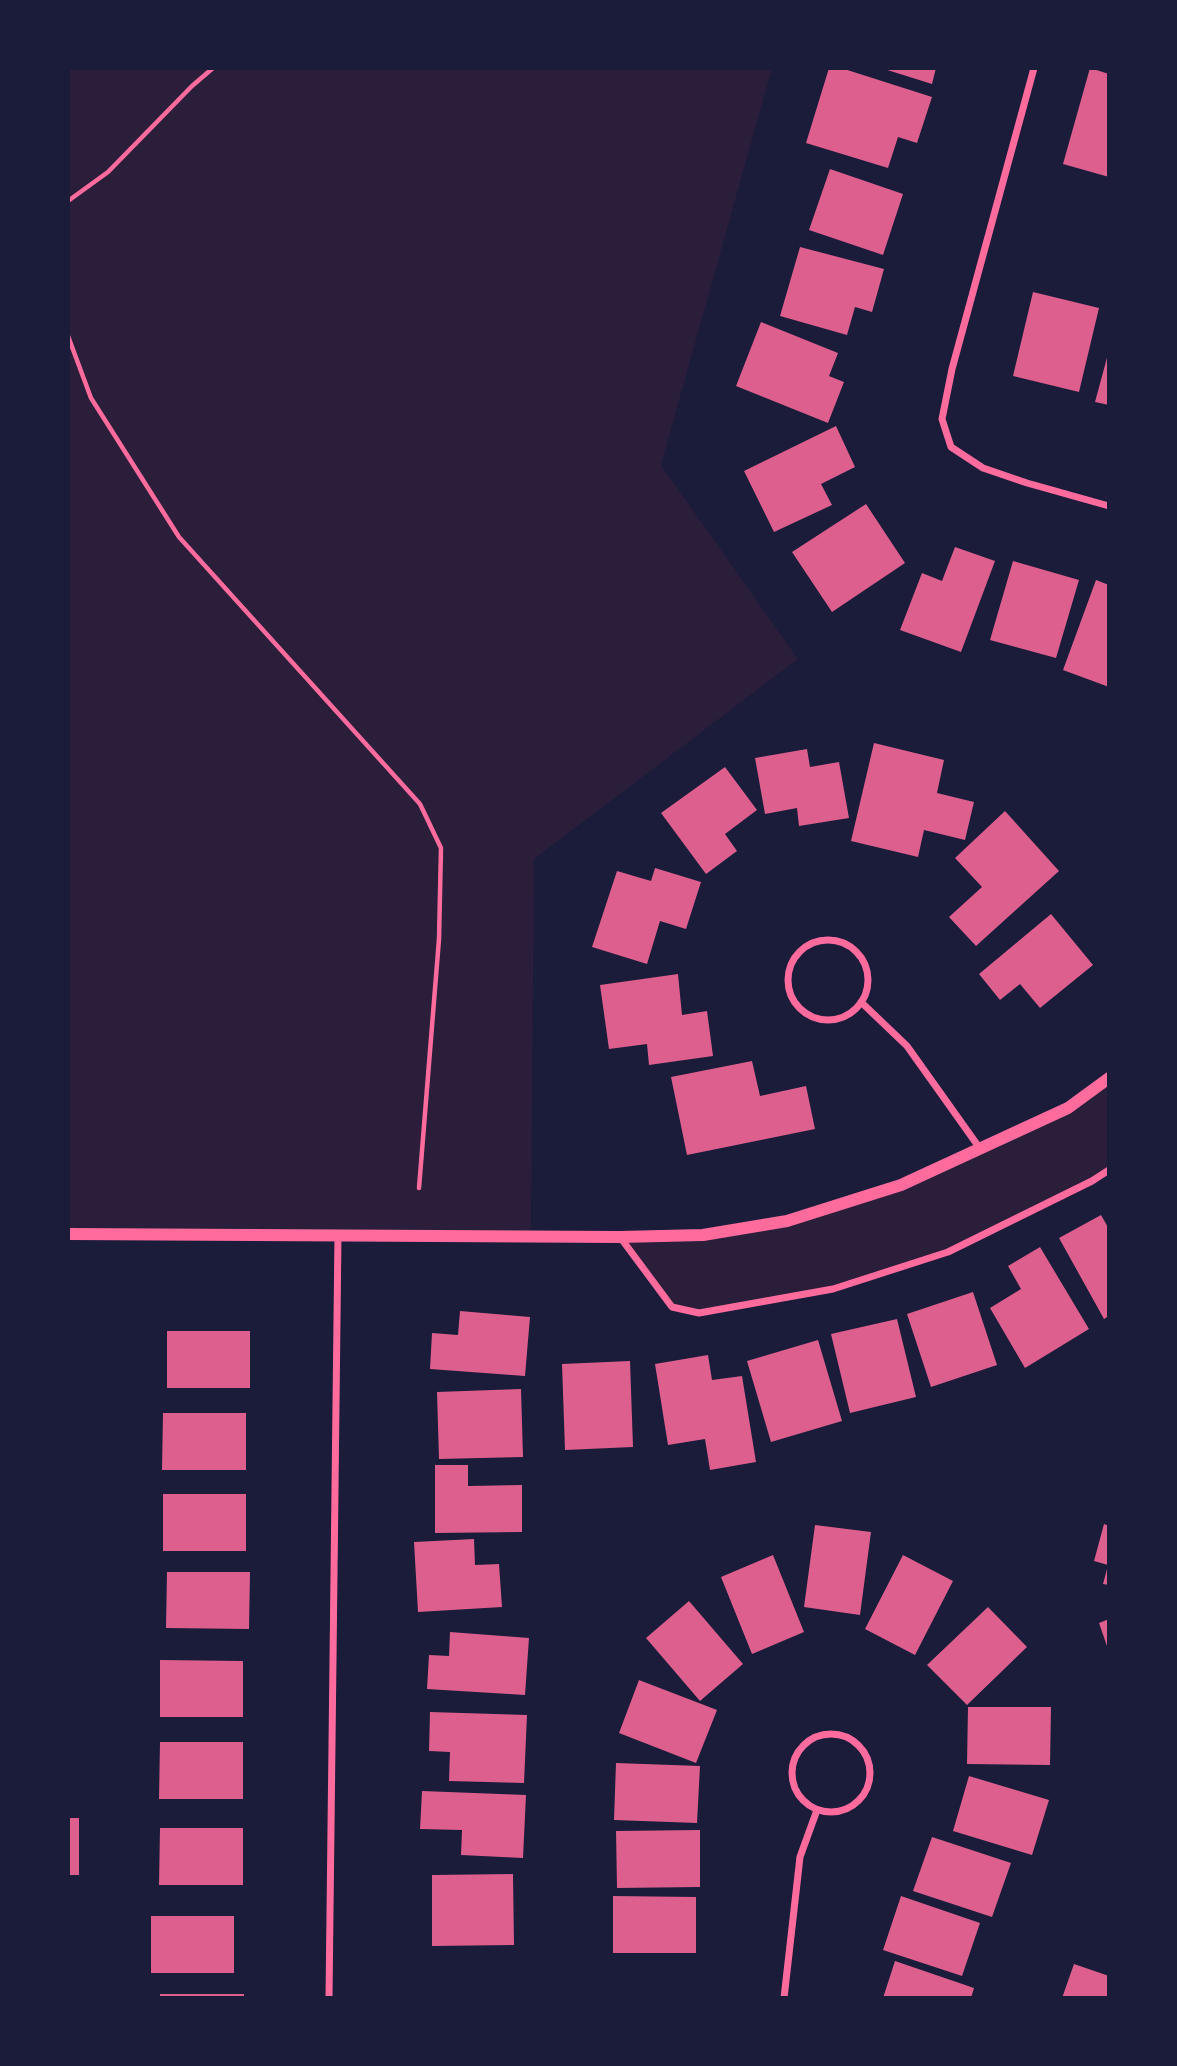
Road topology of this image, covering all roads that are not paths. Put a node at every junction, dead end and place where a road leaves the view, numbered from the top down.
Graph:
1 (1034, 68) edge
2 (1109, 506) edge
3 (861, 1002) junction
4 (1109, 1078) edge
5 (981, 1150) junction
6 (1109, 1170) edge
7 (68, 1234) edge
8 (338, 1235) junction
9 (620, 1237) junction
10 (817, 1810) junction
11 (329, 1998) edge
12 (784, 1998) edge

1 - 2 street
3 - 3 street
3 - 5 street
4 - 5 street
5 - 9 street
6 - 9 street
7 - 8 street
8 - 9 street
8 - 11 street
10 - 10 street
10 - 12 street

